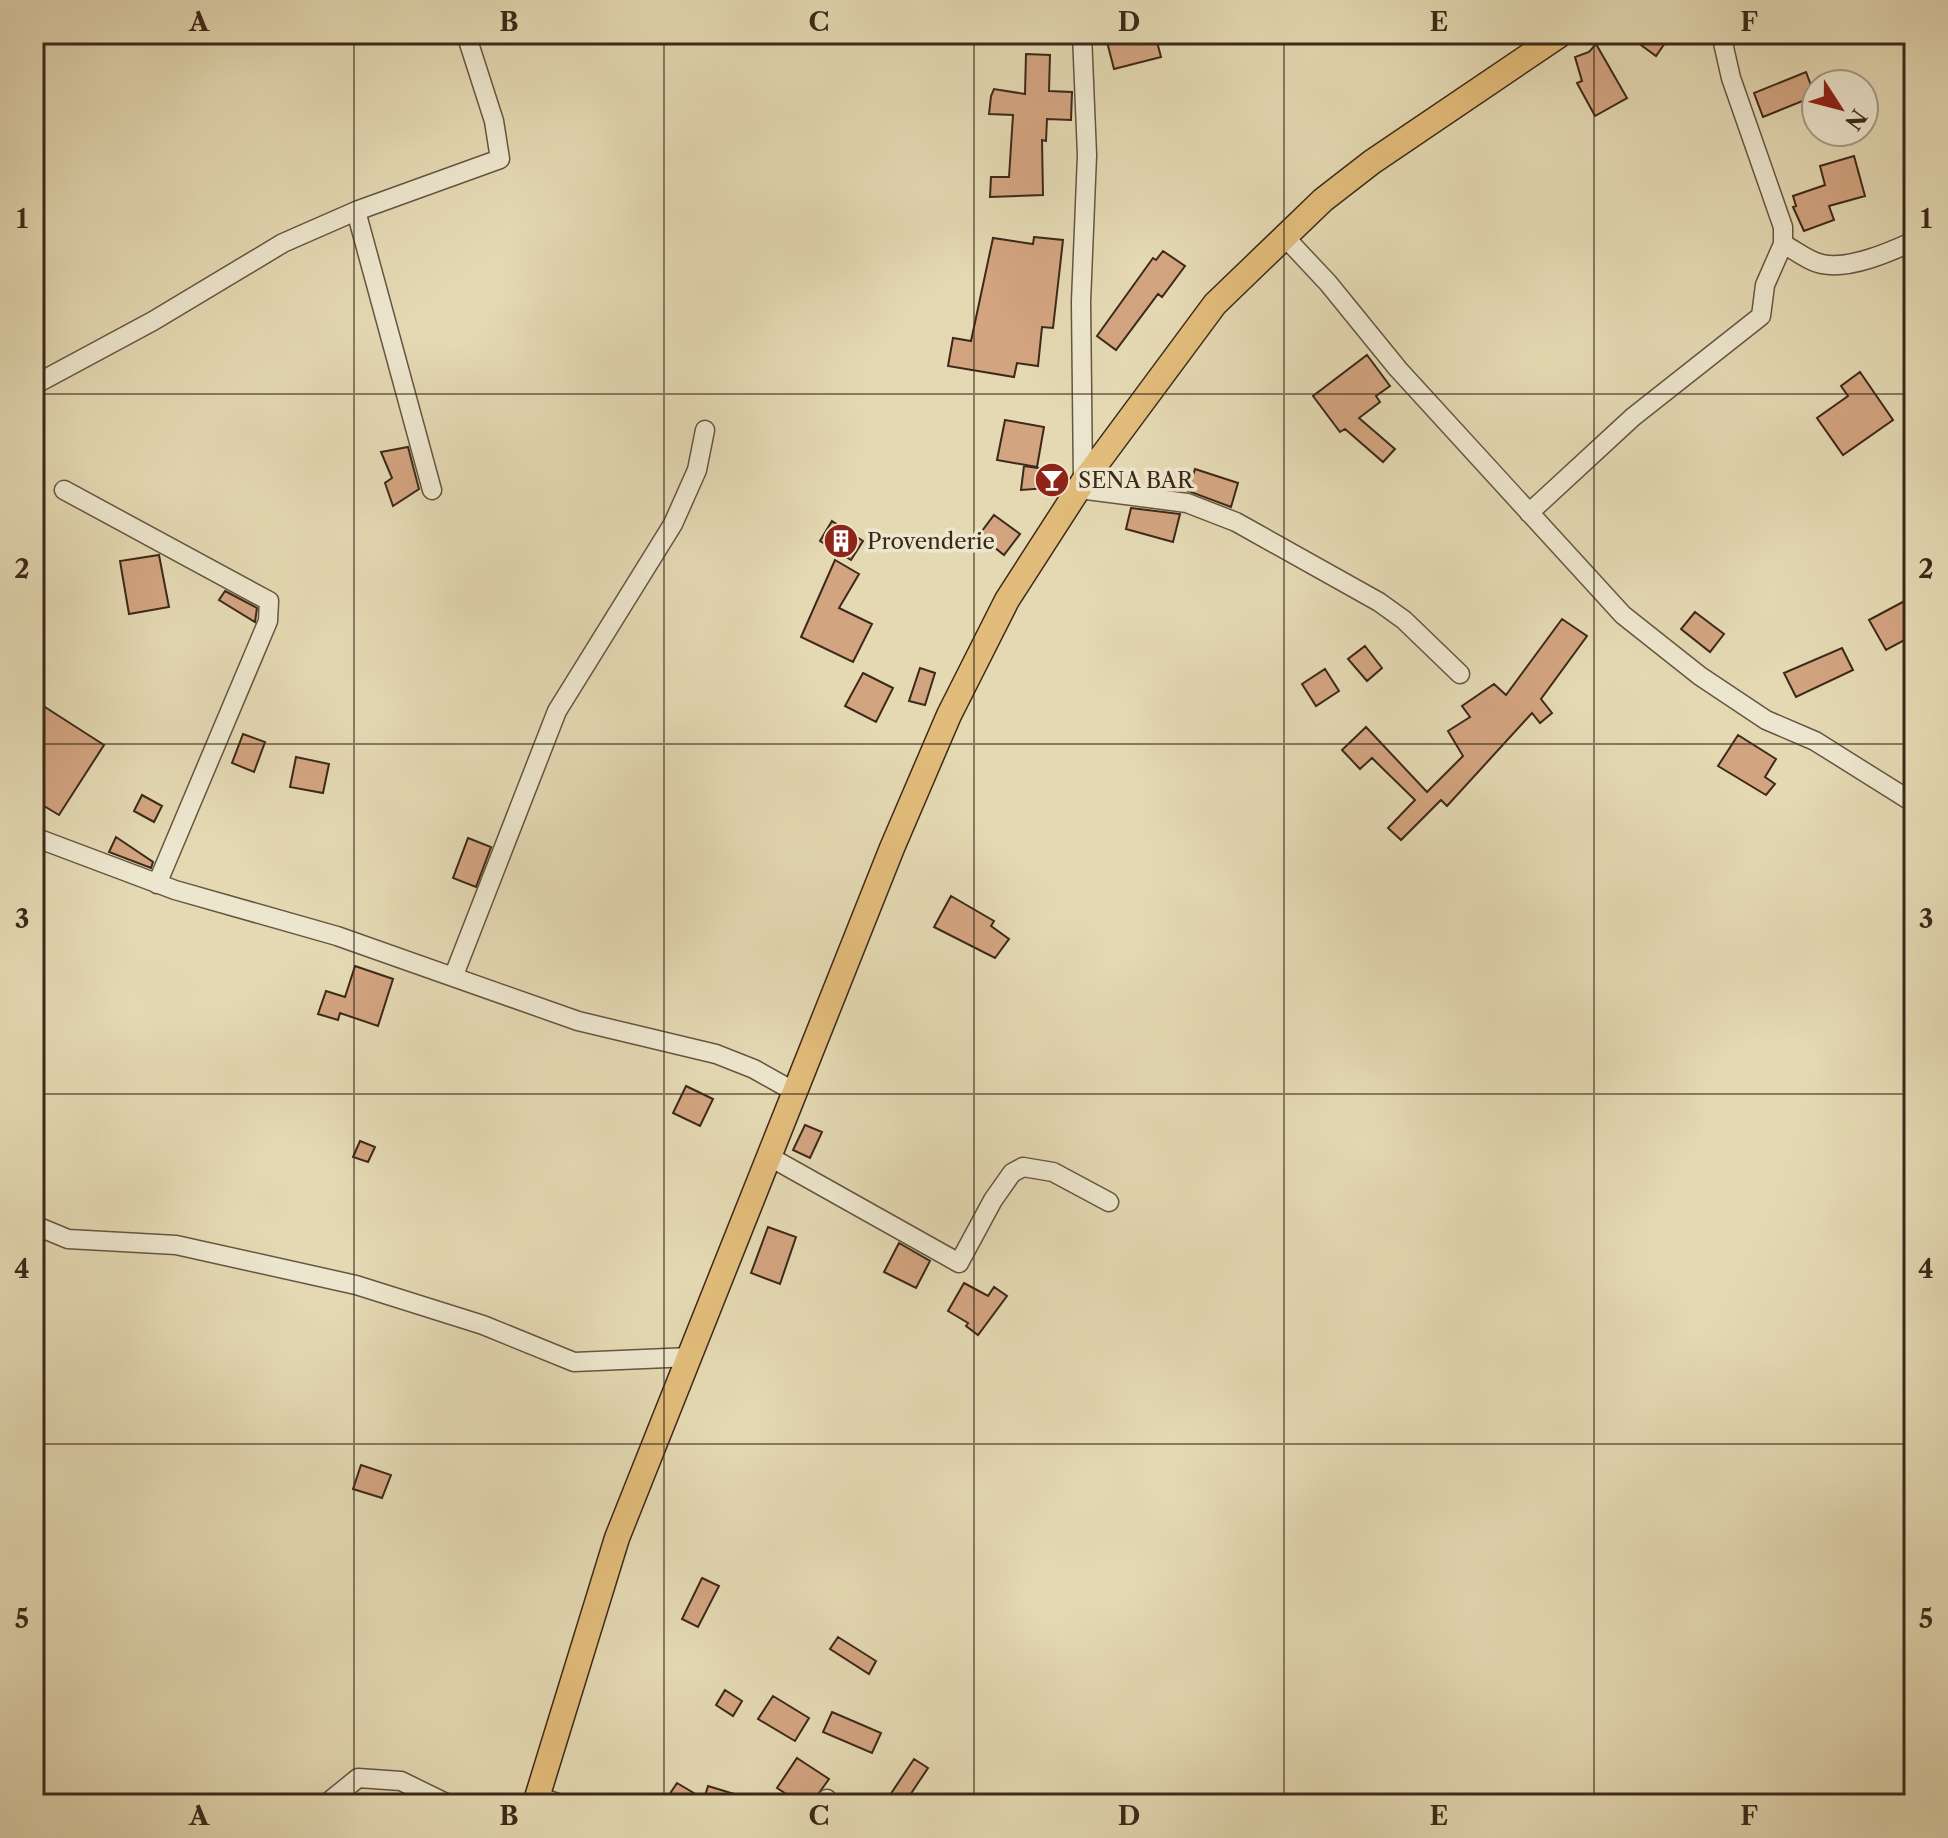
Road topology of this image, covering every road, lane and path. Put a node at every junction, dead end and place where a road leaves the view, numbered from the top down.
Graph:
1 (466, 34) edge
2 (1082, 34) edge
3 (1561, 34) edge
4 (1721, 34) edge
5 (356, 211) junction
6 (1283, 235) junction
7 (1914, 241) edge
8 (1783, 244) junction
9 (34, 385) edge
10 (705, 430) dead end
11 (1081, 486) junction
12 (64, 490) dead end
13 (432, 490) dead end
14 (1529, 513) junction
15 (1460, 674) dead end
16 (1914, 803) edge
17 (34, 837) edge
18 (157, 884) junction
19 (454, 975) junction
20 (795, 1092) junction
21 (770, 1157) junction
22 (1109, 1202) dead end
23 (34, 1225) edge
24 (691, 1357) junction
25 (535, 1800) edge
26 (326, 1804) edge
27 (448, 1804) edge
28 (561, 1804) edge

1 - 5 street
2 - 11 street
3 - 6 main road
4 - 8 street
5 - 9 street
5 - 13 street
6 - 11 main road
6 - 14 street
7 - 8 street
8 - 14 street
10 - 19 street
11 - 15 street
11 - 20 main road
12 - 18 street
14 - 16 street
17 - 18 street
18 - 19 street
19 - 20 street
20 - 21 main road
21 - 22 street
21 - 24 main road
23 - 24 street
24 - 25 main road
25 - 28 street
26 - 27 street

